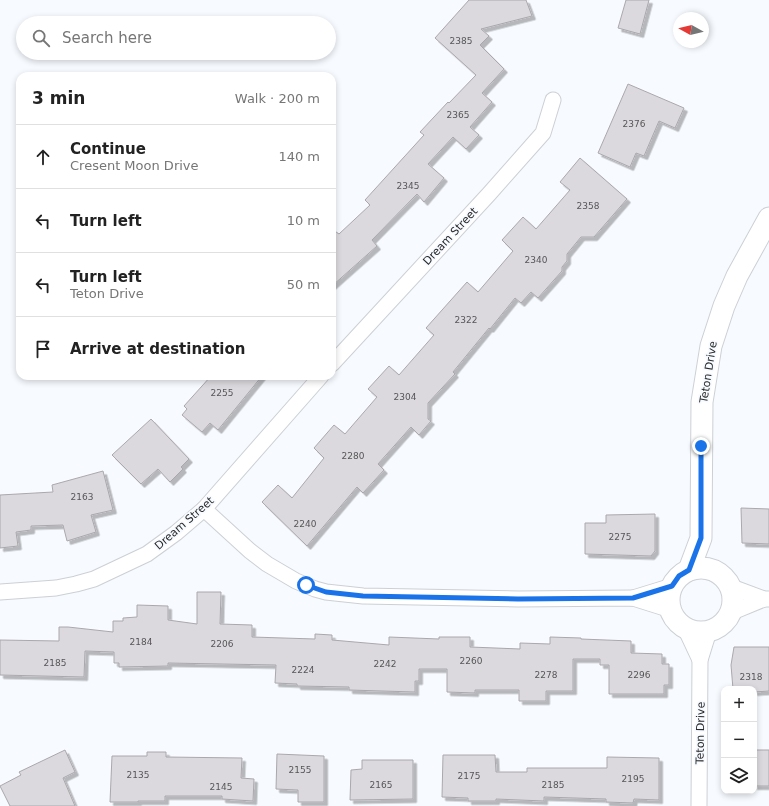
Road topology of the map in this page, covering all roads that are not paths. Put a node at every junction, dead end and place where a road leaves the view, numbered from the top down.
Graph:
1 (553, 100) dead end
2 (769, 218) edge
3 (336, 360) edge
4 (317, 380) edge
5 (204, 509) junction
6 (701, 538) junction
7 (689, 570) junction
8 (713, 570) junction
9 (672, 586) junction
10 (730, 586) junction
11 (0, 592) edge
12 (633, 598) junction
13 (766, 599) edge
14 (671, 610) junction
15 (730, 613) junction
16 (685, 628) junction
17 (709, 631) junction
18 (700, 660) junction
19 (699, 806) edge

1 - 3 street, Dream Street
2 - 6 street, Teton Drive
4 - 5 street, Dream Street
5 - 11 street, Dream Street
5 - 12 street
6 - 7 street, Teton Drive
6 - 8 street, Teton Drive
7 - 8 street
7 - 9 street
8 - 10 street
9 - 12 street
9 - 14 street
10 - 13 street
10 - 15 street
12 - 14 street
13 - 15 street
14 - 16 street
15 - 17 street
16 - 17 street
16 - 18 street, Teton Drive
17 - 18 street, Teton Drive
18 - 19 street, Teton Drive

